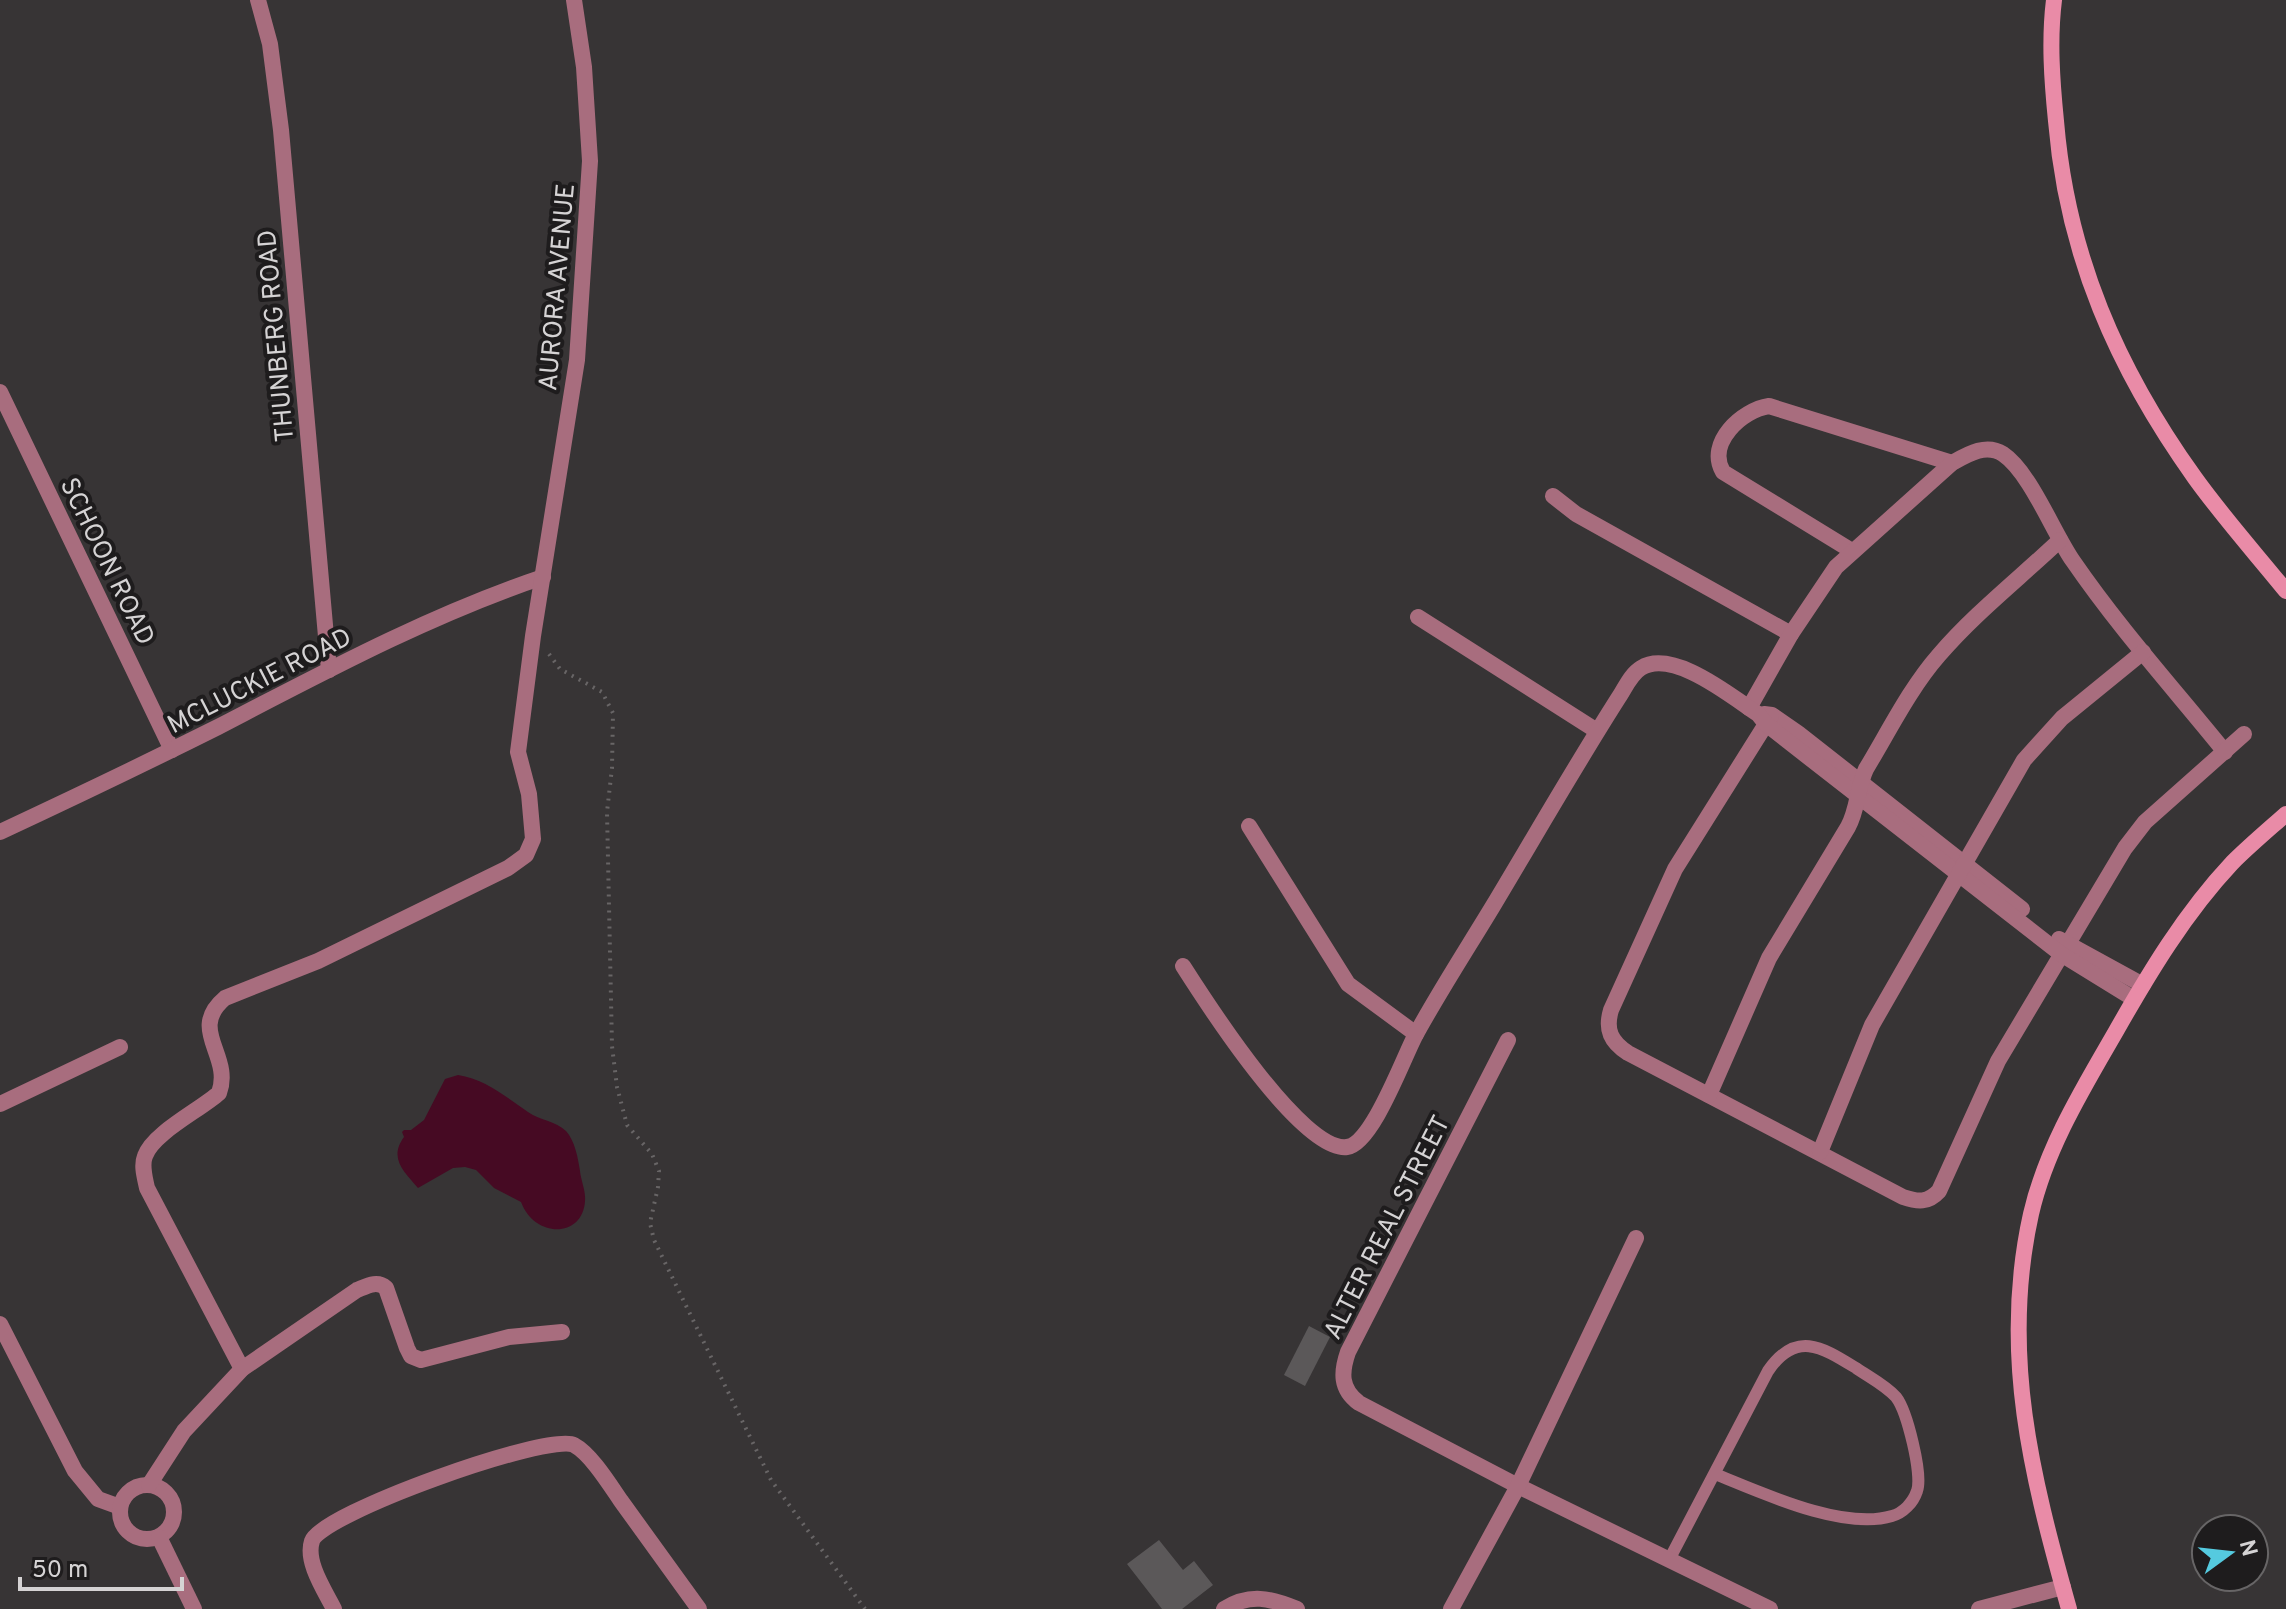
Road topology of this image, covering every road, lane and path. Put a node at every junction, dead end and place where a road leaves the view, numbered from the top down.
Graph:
1 (258, 0) edge
2 (574, 0) edge
3 (2054, 0) edge
4 (0, 392) edge
5 (1952, 463) junction
6 (1553, 496) dead end
7 (2060, 540) junction
8 (1852, 551) junction
9 (543, 577) junction
10 (2286, 591) edge
11 (1418, 617) dead end
12 (1791, 634) junction
13 (533, 636) junction
14 (2143, 652) junction
15 (329, 670) junction
16 (1762, 715) junction
17 (1597, 731) junction
18 (2244, 734) dead end
19 (172, 750) junction
20 (2225, 752) junction
21 (1859, 788) junction
22 (2286, 814) edge
23 (1249, 826) dead end
24 (0, 832) edge
25 (1963, 869) junction
26 (2064, 950) junction
27 (1183, 966) dead end
28 (2139, 992) junction
29 (1416, 1034) junction
30 (1508, 1040) dead end
31 (120, 1047) dead end
32 (1709, 1095) junction
33 (0, 1104) edge
34 (1820, 1152) junction
35 (1636, 1238) dead end
36 (0, 1324) edge
37 (562, 1332) dead end
38 (242, 1369) junction
39 (1715, 1474) junction
40 (149, 1485) junction
41 (1518, 1486) junction
42 (120, 1507) junction
43 (159, 1537) junction
44 (1669, 1560) junction
45 (2063, 1587) junction
46 (693, 1608) edge
47 (194, 1609) edge
48 (334, 1609) edge
49 (865, 1609) edge
50 (1224, 1609) edge
51 (1297, 1609) edge
52 (1451, 1609) edge
53 (1770, 1609) edge
54 (1979, 1609) edge
55 (2069, 1609) edge

1 - 15 street, THUNBERG ROAD
2 - 9 street, AURORA AVENUE
3 - 10 street
4 - 19 street, SCHOON ROAD
5 - 7 street
5 - 8 street
5 - 8 street
6 - 12 street
7 - 14 street
7 - 21 street
8 - 12 street
9 - 13 street, AURORA AVENUE
9 - 15 street, MCLUCKIE ROAD
11 - 17 street
12 - 16 street
13 - 38 street, AURORA AVENUE
13 - 49 path
14 - 20 street
14 - 25 street
15 - 19 street, MCLUCKIE ROAD
16 - 17 street
16 - 21 street
16 - 32 street
17 - 29 street
18 - 20 street
19 - 24 street, MCLUCKIE ROAD
20 - 26 street
21 - 25 street
21 - 32 street
22 - 28 street
23 - 29 street
25 - 26 street
25 - 34 street
26 - 28 street
26 - 34 street
27 - 29 street
28 - 45 street
30 - 41 street, ALTER REAL STREET
31 - 33 street
32 - 34 street
35 - 41 street
36 - 42 street
37 - 38 street
38 - 40 street
39 - 39 lane
39 - 44 lane
40 - 42 street
40 - 43 street
41 - 44 street, ALTER REAL STREET
41 - 52 street
42 - 43 street
43 - 47 street
44 - 53 street, ALTER REAL STREET
45 - 54 street
45 - 55 street
46 - 48 street
50 - 51 street

